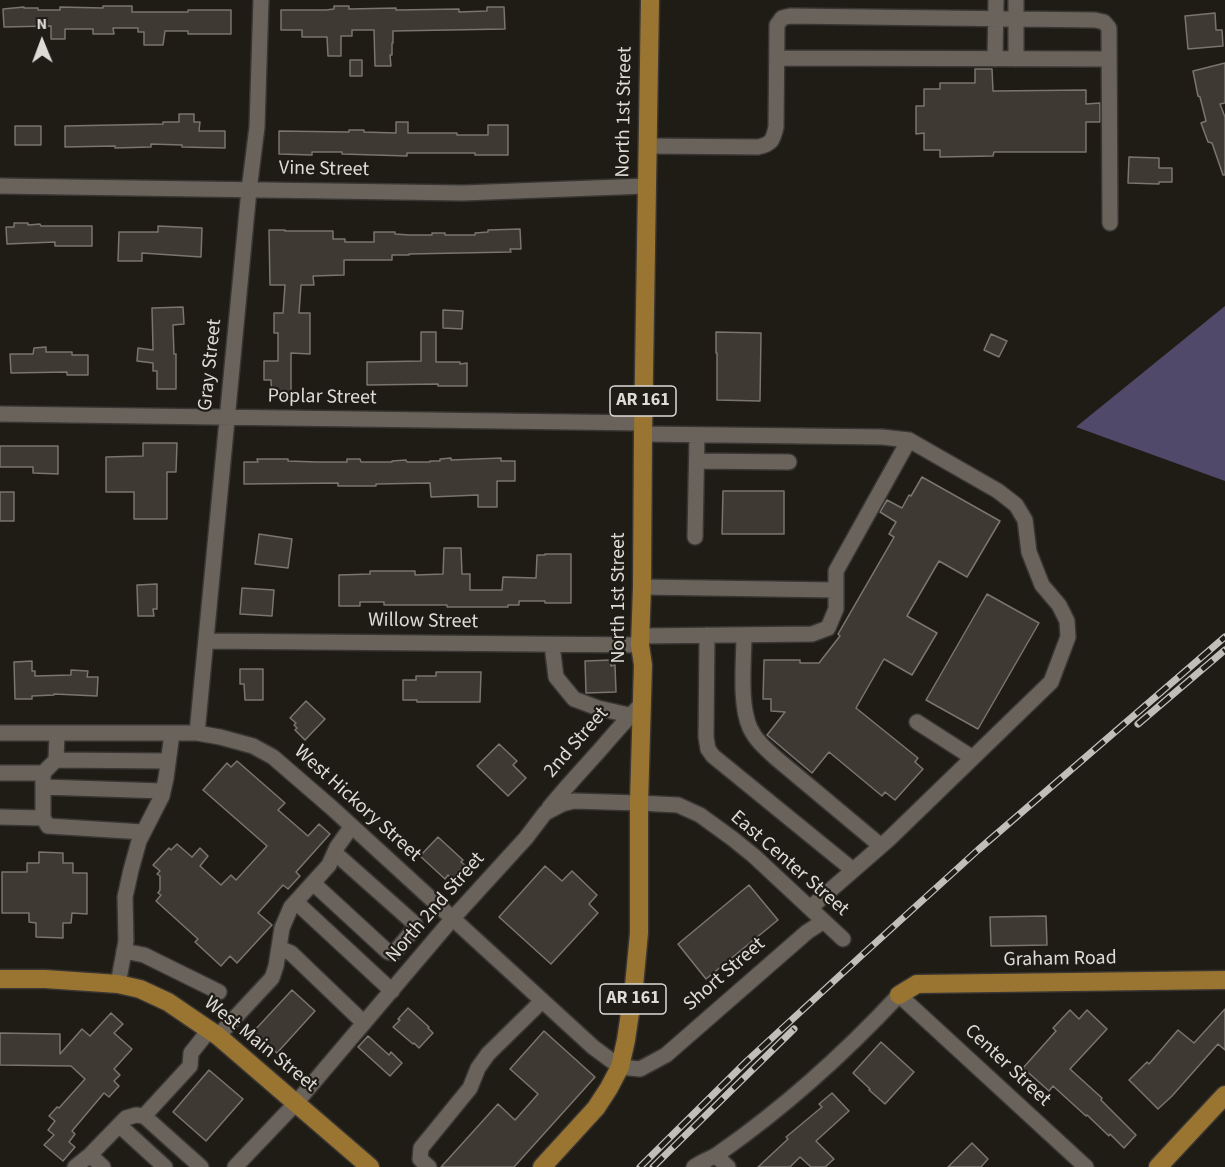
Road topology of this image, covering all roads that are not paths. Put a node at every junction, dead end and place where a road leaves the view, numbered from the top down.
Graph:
1 (261, 0) edge
2 (650, 0) edge
3 (996, 0) edge
4 (1016, 0) edge
5 (996, 19) junction
6 (1016, 19) junction
7 (777, 58) junction
8 (995, 59) junction
9 (1016, 59) junction
10 (1109, 59) junction
11 (647, 146) junction
12 (0, 186) edge
13 (646, 186) junction
14 (249, 190) junction
15 (1110, 223) dead end
16 (0, 414) edge
17 (226, 417) junction
18 (643, 428) junction
19 (697, 435) junction
20 (909, 440) junction
21 (697, 461) junction
22 (789, 462) dead end
23 (695, 537) dead end
24 (642, 587) junction
25 (836, 590) junction
26 (706, 635) junction
27 (744, 635) junction
28 (206, 640) junction
29 (640, 641) junction
30 (552, 645) junction
31 (636, 709) junction
32 (917, 722) dead end
33 (0, 733) edge
34 (197, 733) junction
35 (57, 734) junction
36 (172, 734) junction
37 (973, 758) junction
38 (57, 760) junction
39 (168, 761) junction
40 (0, 773) edge
41 (43, 780) junction
42 (163, 792) junction
43 (639, 802) junction
44 (546, 813) junction
45 (0, 817) edge
46 (43, 818) junction
47 (352, 826) junction
48 (143, 832) junction
49 (881, 846) junction
50 (335, 853) junction
51 (853, 870) junction
52 (313, 883) junction
53 (296, 902) junction
54 (810, 908) junction
55 (453, 918) junction
56 (824, 921) junction
57 (843, 939) dead end
58 (279, 948) junction
59 (124, 951) junction
60 (0, 979) edge
61 (1225, 980) edge
62 (118, 984) junction
63 (219, 992) dead end
64 (392, 992) junction
65 (899, 995) junction
66 (542, 1001) junction
67 (364, 1023) junction
68 (214, 1032) junction
69 (620, 1067) junction
70 (1225, 1095) edge
71 (296, 1103) junction
72 (144, 1116) junction
73 (119, 1125) junction
74 (90, 1155) junction
75 (716, 1156) junction
76 (195, 1165) edge
77 (75, 1167) edge
78 (104, 1167) edge
79 (165, 1167) edge
80 (235, 1167) edge
81 (370, 1167) edge
82 (429, 1167) edge
83 (542, 1167) edge
84 (694, 1167) edge
85 (728, 1167) edge
86 (1086, 1167) edge
87 (1158, 1167) edge

1 - 14 street, Gray Street
2 - 11 main road, North 1st Street / AR 161
3 - 5 street
4 - 6 street
5 - 6 street
5 - 7 street
5 - 8 street
6 - 9 street
6 - 10 street
7 - 8 street
7 - 11 street
8 - 9 street
9 - 10 street
10 - 15 street
11 - 13 main road, North 1st Street / AR 161
12 - 14 street, Vine Street
13 - 14 street, Vine Street
13 - 18 main road, North 1st Street / AR 161
14 - 17 street, Gray Street
16 - 17 street, Poplar Street
17 - 18 street, Poplar Street
17 - 28 street, Gray Street
18 - 19 street, Poplar Street
18 - 24 main road, North 1st Street / AR 161
19 - 20 street, Poplar Street
19 - 21 street
20 - 25 street
20 - 37 street
21 - 22 street
21 - 23 street
24 - 25 street
24 - 29 main road, North 1st Street / AR 161
25 - 27 street, Willow Street
26 - 27 street, Willow Street
26 - 29 street, Willow Street
26 - 51 street
27 - 49 street
28 - 30 street, Willow Street
28 - 34 street, Gray Street
29 - 30 street, Willow Street
29 - 31 main road, North 1st Street / AR 161
30 - 31 street
31 - 43 main road, North 1st Street / AR 161
31 - 44 street, 2nd Street
32 - 37 street
33 - 35 street, West Hickory Street
34 - 36 street, West Hickory Street
34 - 47 street, West Hickory Street
35 - 36 street, West Hickory Street
35 - 38 street
36 - 39 street
37 - 49 street
38 - 39 street
38 - 41 street
39 - 42 street
40 - 41 street
41 - 42 street
41 - 46 street
42 - 48 street
43 - 44 street, North 2nd Street
43 - 54 street, East Center Street
43 - 69 main road, North 1st Street / AR 161
44 - 55 street, North 2nd Street
45 - 46 street
46 - 48 street
47 - 50 street
47 - 55 street, West Hickory Street
48 - 59 street
49 - 51 street
50 - 52 street
50 - 52 street
51 - 54 street
52 - 53 street
53 - 58 street
53 - 64 street
54 - 56 street, East Center Street
55 - 64 street, North 2nd Street
55 - 66 street, West Hickory Street
56 - 57 street, East Center Street
56 - 69 street, Short Street
58 - 67 street
58 - 68 street
59 - 62 street
59 - 63 street
60 - 62 main road, West Main Street
61 - 65 main road, Graham Road
62 - 68 main road, West Main Street
64 - 67 street, North 2nd Street
65 - 75 street
65 - 86 street, Center Street
66 - 69 street, West Hickory Street
66 - 82 street
67 - 71 street, North 2nd Street
68 - 71 main road, West Main Street
68 - 72 street
69 - 83 main road, North 1st Street / AR 161
70 - 87 main road
71 - 80 street, North 2nd Street
71 - 81 main road, West Main Street
72 - 73 street
72 - 76 street
73 - 74 street
73 - 79 street
74 - 77 street
74 - 78 street
75 - 84 street
75 - 85 street

